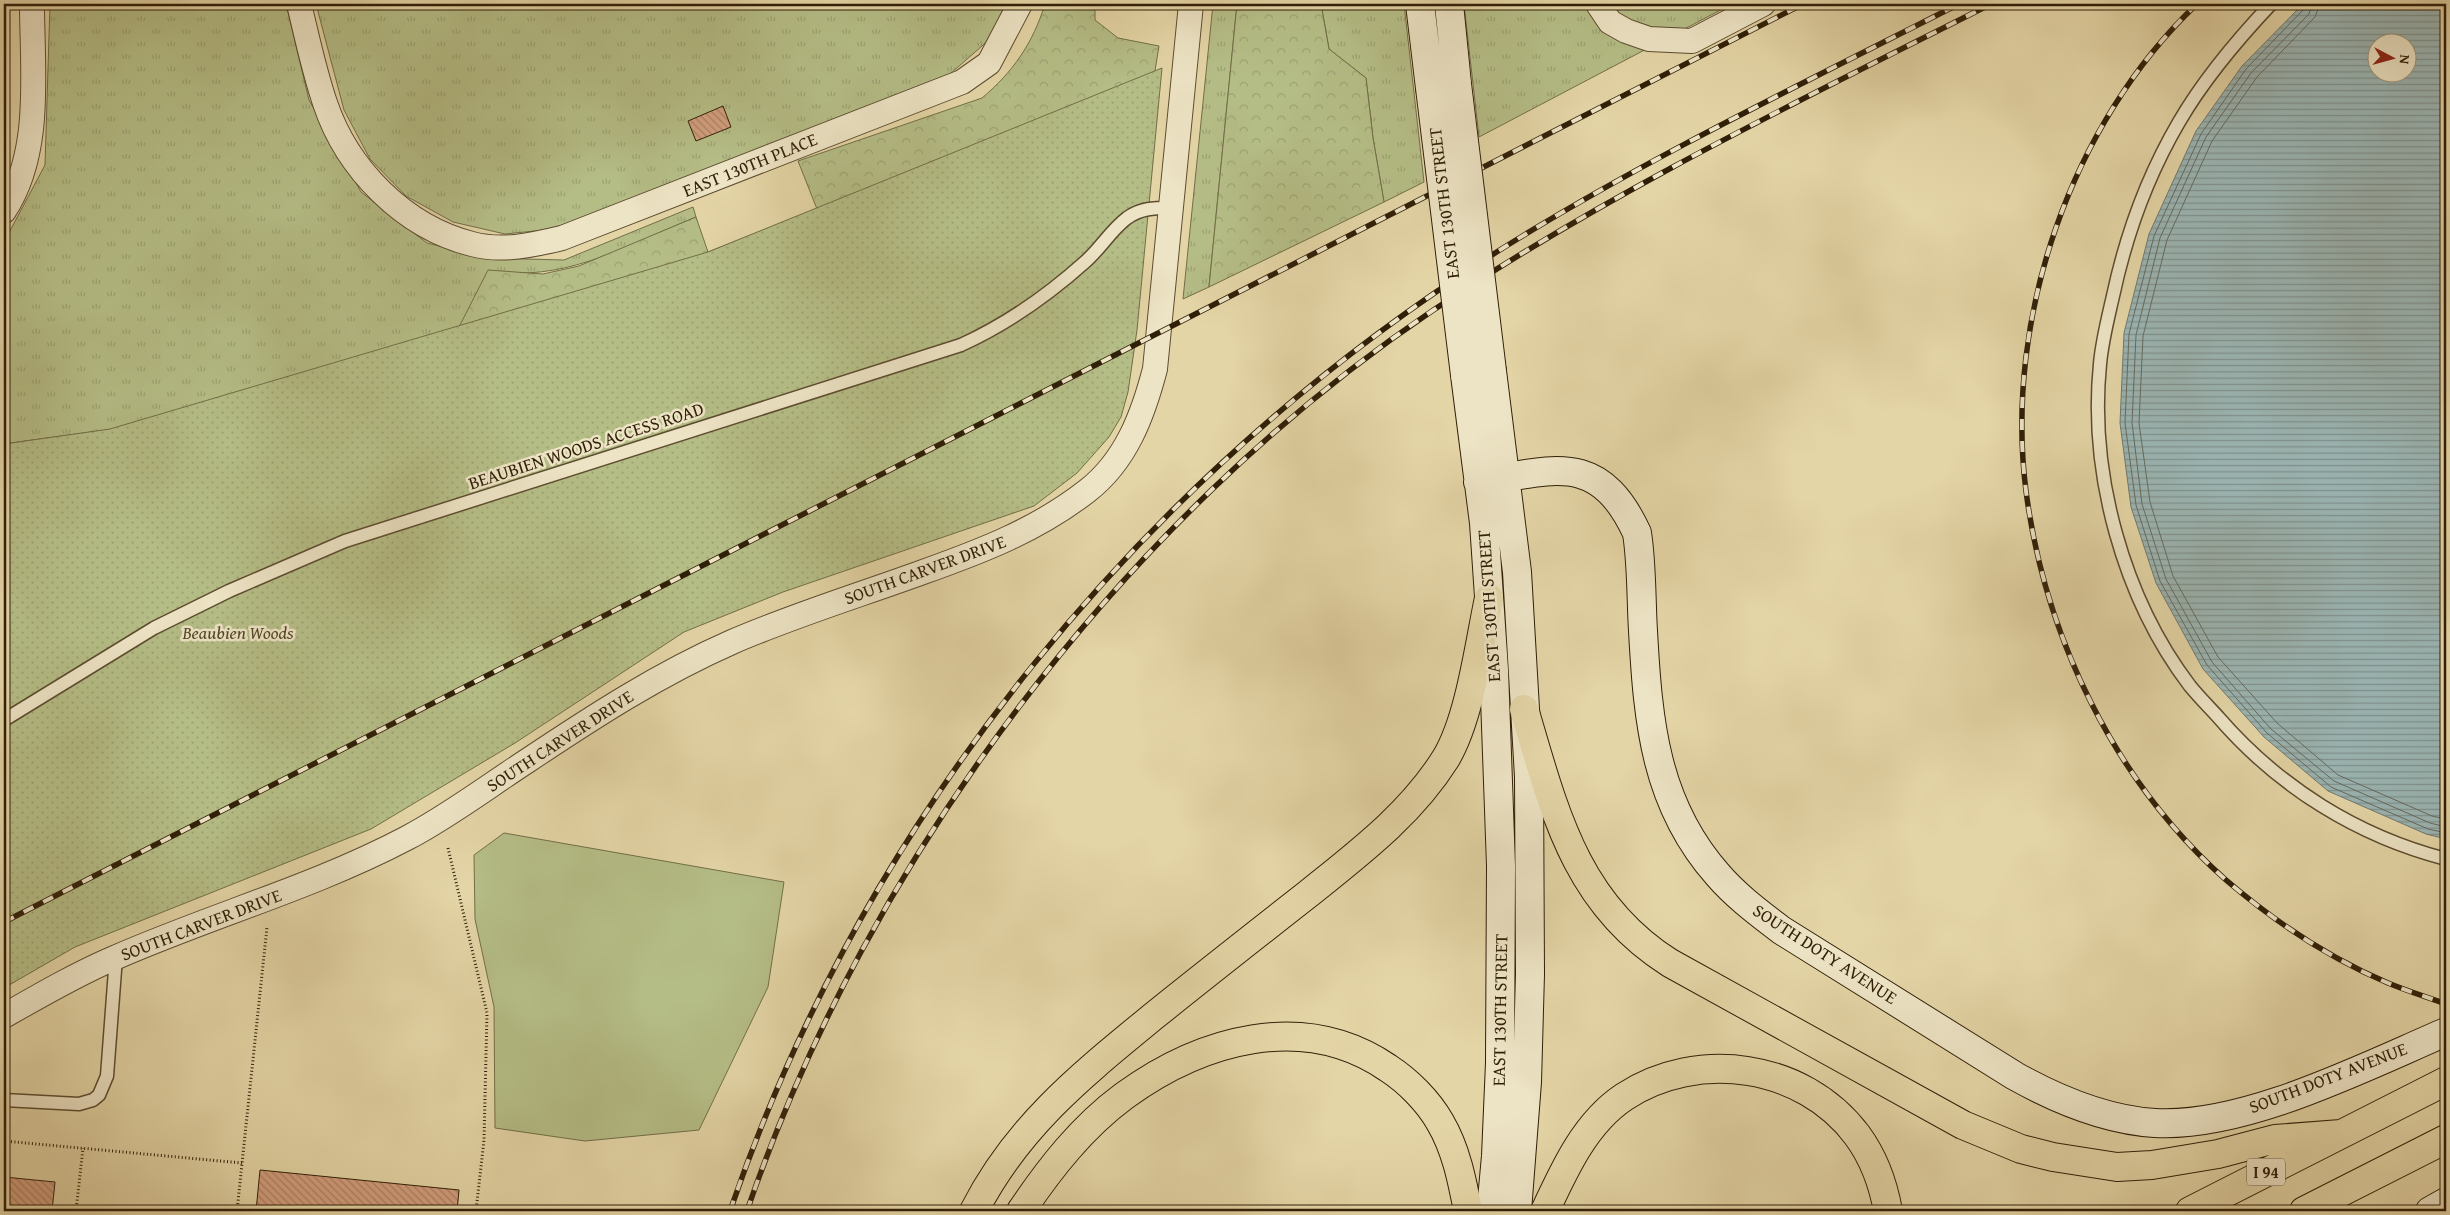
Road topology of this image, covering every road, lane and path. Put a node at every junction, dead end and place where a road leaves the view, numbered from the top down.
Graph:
1 (32, 4) edge
2 (299, 4) edge
3 (1020, 4) edge
4 (1191, 4) edge
5 (1420, 4) edge
6 (1449, 4) edge
7 (1598, 4) edge
8 (1763, 4) edge
9 (2271, 4) edge
10 (1170, 208) junction
11 (4, 211) edge
12 (1504, 478) junction
13 (1478, 482) junction
14 (1489, 598) junction
15 (1524, 709) junction
16 (4, 720) edge
17 (448, 848) dead end
18 (2446, 859) edge
19 (267, 927) dead end
20 (116, 957) junction
21 (4, 1016) edge
22 (2446, 1032) edge
23 (2446, 1082) edge
24 (4, 1100) edge
25 (2341, 1134) junction
26 (2446, 1139) edge
27 (4, 1141) edge
28 (83, 1148) junction
29 (242, 1163) junction
30 (76, 1211) edge
31 (237, 1211) edge
32 (476, 1211) edge
33 (974, 1211) edge
34 (1022, 1211) edge
35 (1468, 1211) edge
36 (1491, 1211) edge
37 (1517, 1211) edge
38 (1545, 1211) edge
39 (1888, 1211) edge
40 (2190, 1211) edge
41 (2304, 1211) edge

1 - 11 street
2 - 3 street, EAST 130TH PLACE
4 - 10 street
5 - 13 main road, EAST 130TH STREET, bridge
6 - 12 main road, EAST 130TH STREET, bridge
7 - 8 street
9 - 18 lane
10 - 16 lane, BEAUBIEN WOODS ACCESS ROAD
10 - 20 street, SOUTH CARVER DRIVE
12 - 13 main road, SOUTH DOTY AVENUE
12 - 15 main road, EAST 130TH STREET
12 - 22 main road, SOUTH DOTY AVENUE
13 - 14 main road, EAST 130TH STREET
14 - 33 highway
14 - 36 main road, EAST 130TH STREET
15 - 25 highway
15 - 37 main road, EAST 130TH STREET
17 - 32 path
19 - 29 path
20 - 21 street, SOUTH CARVER DRIVE
20 - 24 lane
23 - 25 highway, I 94
25 - 40 highway, I 94
26 - 41 highway
27 - 28 path
28 - 29 path
28 - 30 path
29 - 31 path
34 - 35 highway
38 - 39 highway

